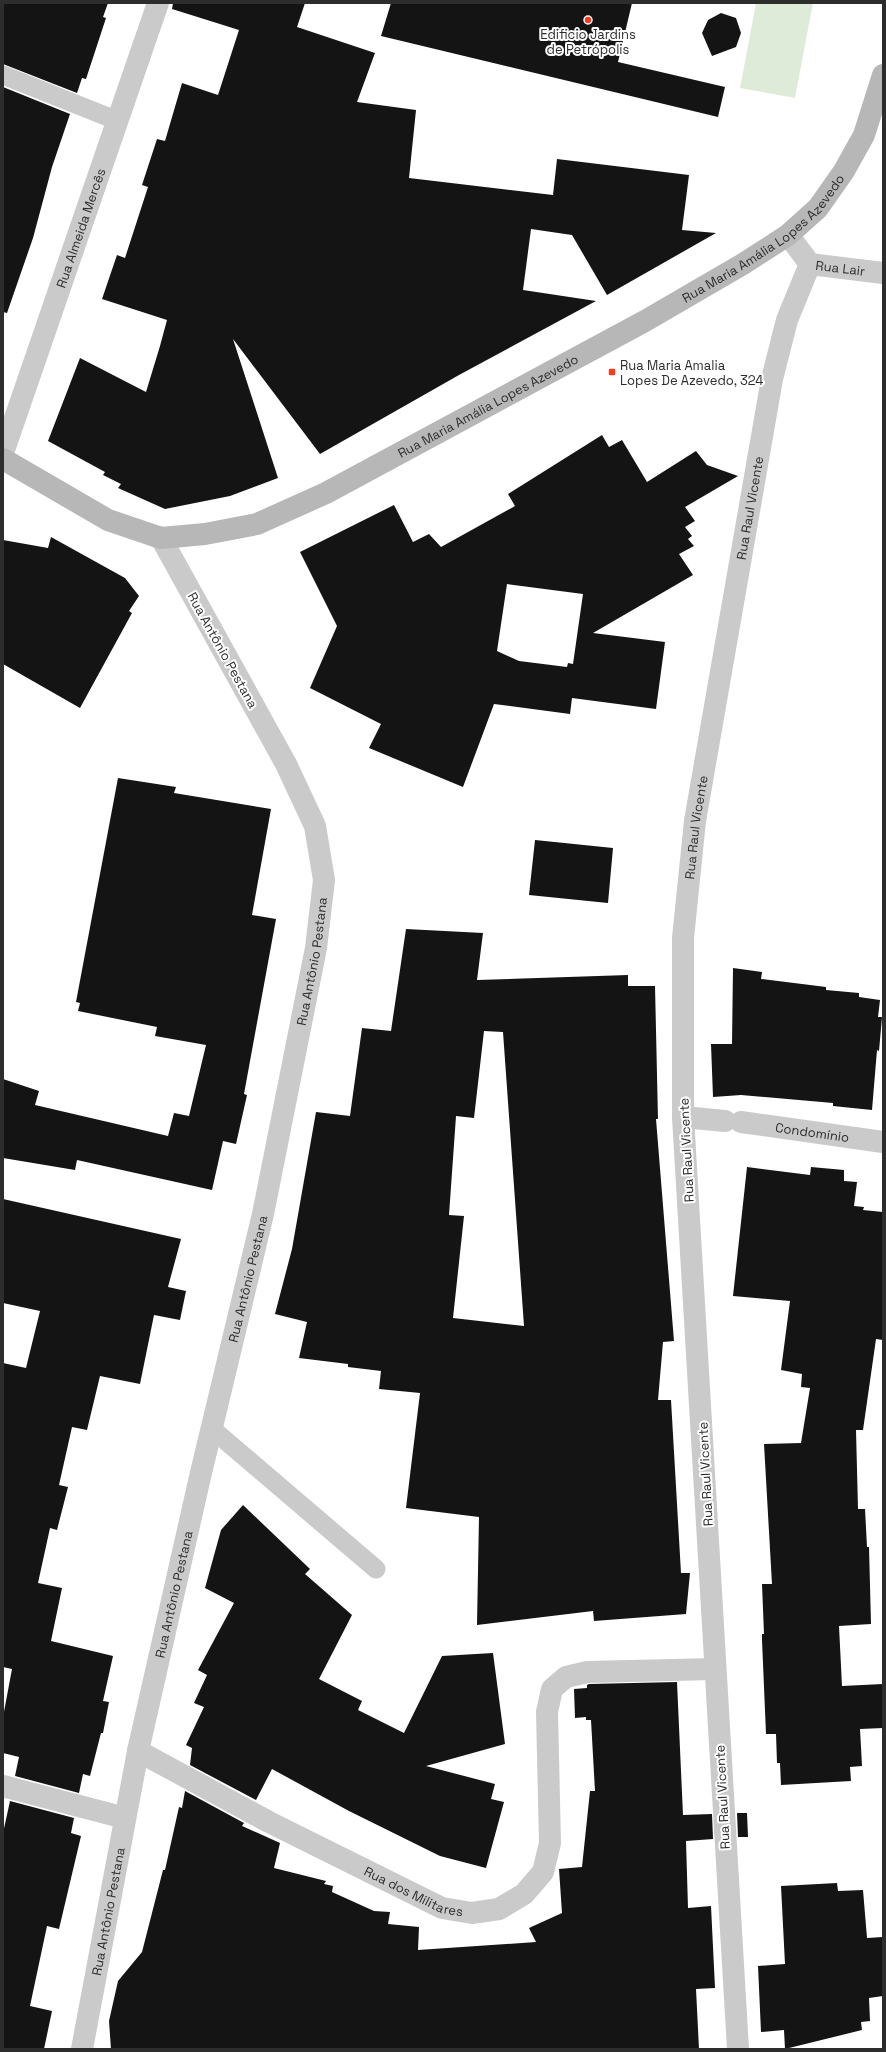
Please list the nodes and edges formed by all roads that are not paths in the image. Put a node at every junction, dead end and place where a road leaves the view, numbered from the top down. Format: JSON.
{"nodes":[{"id":1,"x":158,"y":3,"type":"edge"},
{"id":2,"x":3,"y":75,"type":"edge"},
{"id":3,"x":883,"y":75,"type":"edge"},
{"id":4,"x":118,"y":120,"type":"junction"},
{"id":5,"x":788,"y":235,"type":"junction"},
{"id":6,"x":810,"y":264,"type":"junction"},
{"id":7,"x":883,"y":273,"type":"edge"},
{"id":8,"x":3,"y":453,"type":"edge"},
{"id":9,"x":3,"y":459,"type":"edge"},
{"id":10,"x":161,"y":538,"type":"junction"},
{"id":11,"x":683,"y":1117,"type":"junction"},
{"id":12,"x":883,"y":1142,"type":"edge"},
{"id":13,"x":212,"y":1429,"type":"junction"},
{"id":14,"x":376,"y":1569,"type":"dead end"},
{"id":15,"x":715,"y":1669,"type":"junction"},
{"id":16,"x":138,"y":1751,"type":"junction"},
{"id":17,"x":3,"y":1786,"type":"edge"},
{"id":18,"x":125,"y":1818,"type":"junction"},
{"id":19,"x":82,"y":2049,"type":"edge"},
{"id":20,"x":738,"y":2049,"type":"edge"}],
"edges":[{"from":1,"to":4,"type":"street","name":"Rua Almeida Mercês"},
{"from":2,"to":4,"type":"lane"},
{"from":3,"to":5,"type":"main road","name":"Rua Maria Amália Lopes Azevedo"},
{"from":4,"to":8,"type":"street","name":"Rua Almeida Mercês"},
{"from":5,"to":6,"type":"street","name":"Rua Lair"},
{"from":5,"to":10,"type":"main road","name":"Rua Maria Amália Lopes Azevedo"},
{"from":6,"to":7,"type":"street","name":"Rua Lair"},
{"from":6,"to":11,"type":"street","name":"Rua Raul Vicente"},
{"from":9,"to":10,"type":"main road","name":"Rua Maria Amália Lopes Azevedo"},
{"from":10,"to":13,"type":"street","name":"Rua Antônio Pestana"},
{"from":11,"to":12,"type":"street","name":"Condomínio"},
{"from":11,"to":15,"type":"street","name":"Rua Raul Vicente"},
{"from":13,"to":14,"type":"lane"},
{"from":13,"to":16,"type":"street","name":"Rua Antônio Pestana"},
{"from":15,"to":16,"type":"street","name":"Rua dos Militares"},
{"from":15,"to":20,"type":"street","name":"Rua Raul Vicente"},
{"from":16,"to":18,"type":"street","name":"Rua Antônio Pestana"},
{"from":17,"to":18,"type":"street"},
{"from":18,"to":19,"type":"street","name":"Rua Antônio Pestana"}]}
